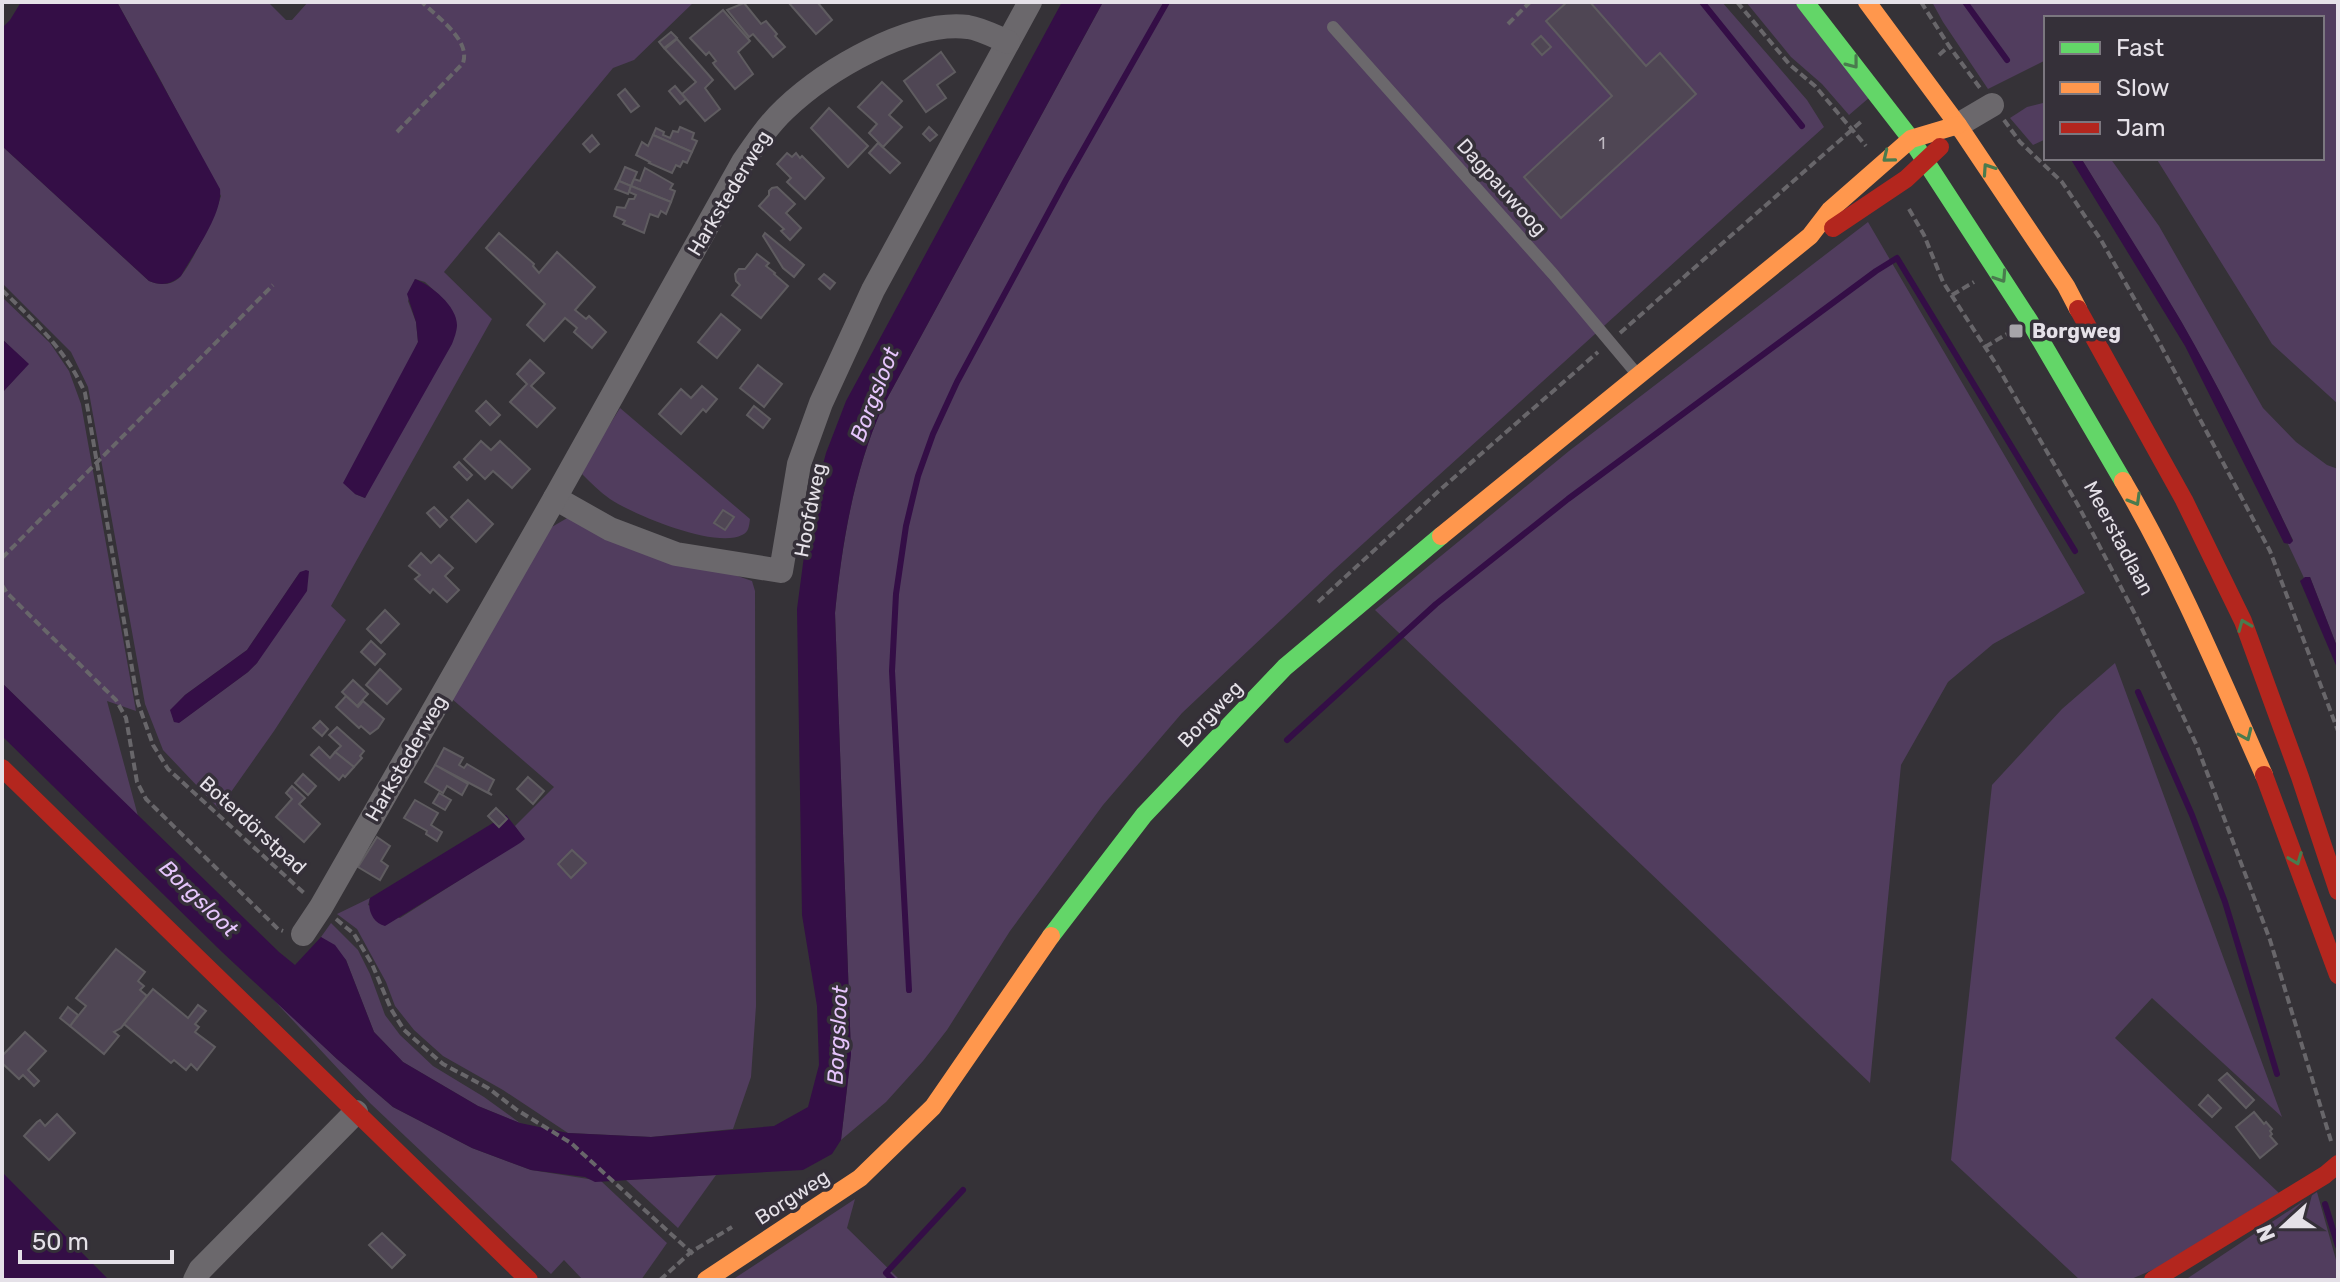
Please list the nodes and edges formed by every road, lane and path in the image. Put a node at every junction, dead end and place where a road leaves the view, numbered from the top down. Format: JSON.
{"nodes":[{"id":1,"x":422,"y":2,"type":"edge"},
{"id":2,"x":1030,"y":2,"type":"edge"},
{"id":3,"x":1530,"y":2,"type":"edge"},
{"id":4,"x":1737,"y":2,"type":"edge"},
{"id":5,"x":1805,"y":2,"type":"edge"},
{"id":6,"x":1867,"y":2,"type":"edge"},
{"id":7,"x":1921,"y":2,"type":"edge"},
{"id":8,"x":1508,"y":24,"type":"dead end"},
{"id":9,"x":1333,"y":27,"type":"dead end"},
{"id":10,"x":1008,"y":42,"type":"junction"},
{"id":11,"x":1992,"y":105,"type":"junction"},
{"id":12,"x":1958,"y":125,"type":"junction"},
{"id":13,"x":397,"y":132,"type":"dead end"},
{"id":14,"x":1911,"y":139,"type":"junction"},
{"id":15,"x":1927,"y":163,"type":"junction"},
{"id":16,"x":1879,"y":165,"type":"junction"},
{"id":17,"x":1895,"y":188,"type":"junction"},
{"id":18,"x":1810,"y":236,"type":"junction"},
{"id":19,"x":1983,"y":277,"type":"dead end"},
{"id":20,"x":273,"y":285,"type":"dead end"},
{"id":21,"x":2,"y":290,"type":"edge"},
{"id":22,"x":1952,"y":295,"type":"junction"},
{"id":23,"x":2014,"y":329,"type":"dead end"},
{"id":24,"x":1985,"y":347,"type":"junction"},
{"id":25,"x":1638,"y":376,"type":"junction"},
{"id":26,"x":98,"y":463,"type":"junction"},
{"id":27,"x":555,"y":498,"type":"junction"},
{"id":28,"x":2,"y":558,"type":"edge"},
{"id":29,"x":2,"y":585,"type":"edge"},
{"id":30,"x":2338,"y":731,"type":"edge"},
{"id":31,"x":2,"y":768,"type":"edge"},
{"id":32,"x":2338,"y":891,"type":"edge"},
{"id":33,"x":321,"y":907,"type":"junction"},
{"id":34,"x":303,"y":934,"type":"joint"},
{"id":35,"x":2338,"y":975,"type":"edge"},
{"id":36,"x":356,"y":1112,"type":"junction"},
{"id":37,"x":2336,"y":1156,"type":"edge"},
{"id":38,"x":195,"y":1280,"type":"edge"},
{"id":39,"x":529,"y":1280,"type":"edge"},
{"id":40,"x":660,"y":1280,"type":"edge"},
{"id":41,"x":706,"y":1280,"type":"edge"},
{"id":42,"x":2153,"y":1280,"type":"edge"}],
"edges":[{"from":1,"to":13,"type":"path"},
{"from":2,"to":10,"type":"street","name":"Hoofdweg"},
{"from":3,"to":8,"type":"path"},
{"from":4,"to":16,"type":"path"},
{"from":5,"to":14,"type":"main road","name":"Meerstadlaan","one_way":true},
{"from":6,"to":12,"type":"main road"},
{"from":7,"to":11,"type":"path"},
{"from":9,"to":25,"type":"lane","name":"Dagpauwoog"},
{"from":10,"to":27,"type":"street","name":"Harkstederweg"},
{"from":10,"to":27,"type":"street","name":"Hoofdweg"},
{"from":11,"to":12,"type":"street"},
{"from":11,"to":30,"type":"path"},
{"from":12,"to":14,"type":"main road","name":"Borgweg"},
{"from":12,"to":15,"type":"main road","name":"Borgweg"},
{"from":32,"to":12,"type":"main road","one_way":true},
{"from":14,"to":15,"type":"main road","name":"Meerstadlaan"},
{"from":14,"to":16,"type":"main road","name":"Borgweg","one_way":true},
{"from":15,"to":17,"type":"main road","name":"Borgweg"},
{"from":15,"to":35,"type":"main road","name":"Meerstadlaan","one_way":true},
{"from":16,"to":18,"type":"main road","name":"Borgweg"},
{"from":17,"to":18,"type":"main road","name":"Borgweg"},
{"from":17,"to":22,"type":"path","name":"Meerstadlaan"},
{"from":18,"to":25,"type":"main road","name":"Borgweg"},
{"from":19,"to":22,"type":"path"},
{"from":20,"to":26,"type":"path"},
{"from":21,"to":26,"type":"path","name":"Boterdörstpad"},
{"from":22,"to":24,"type":"path","name":"Meerstadlaan"},
{"from":23,"to":24,"type":"path"},
{"from":24,"to":37,"type":"path","name":"Meerstadlaan"},
{"from":25,"to":41,"type":"main road","name":"Borgweg"},
{"from":26,"to":28,"type":"path"},
{"from":26,"to":33,"type":"path","name":"Boterdörstpad"},
{"from":27,"to":33,"type":"street","name":"Harkstederweg"},
{"from":29,"to":34,"type":"path"},
{"from":31,"to":36,"type":"main road"},
{"from":33,"to":34,"type":"street","name":"Harkstederweg"},
{"from":33,"to":40,"type":"path","name":"Boterdörstpad"},
{"from":36,"to":38,"type":"street"},
{"from":36,"to":39,"type":"main road"},
{"from":37,"to":42,"type":"main road"}]}
